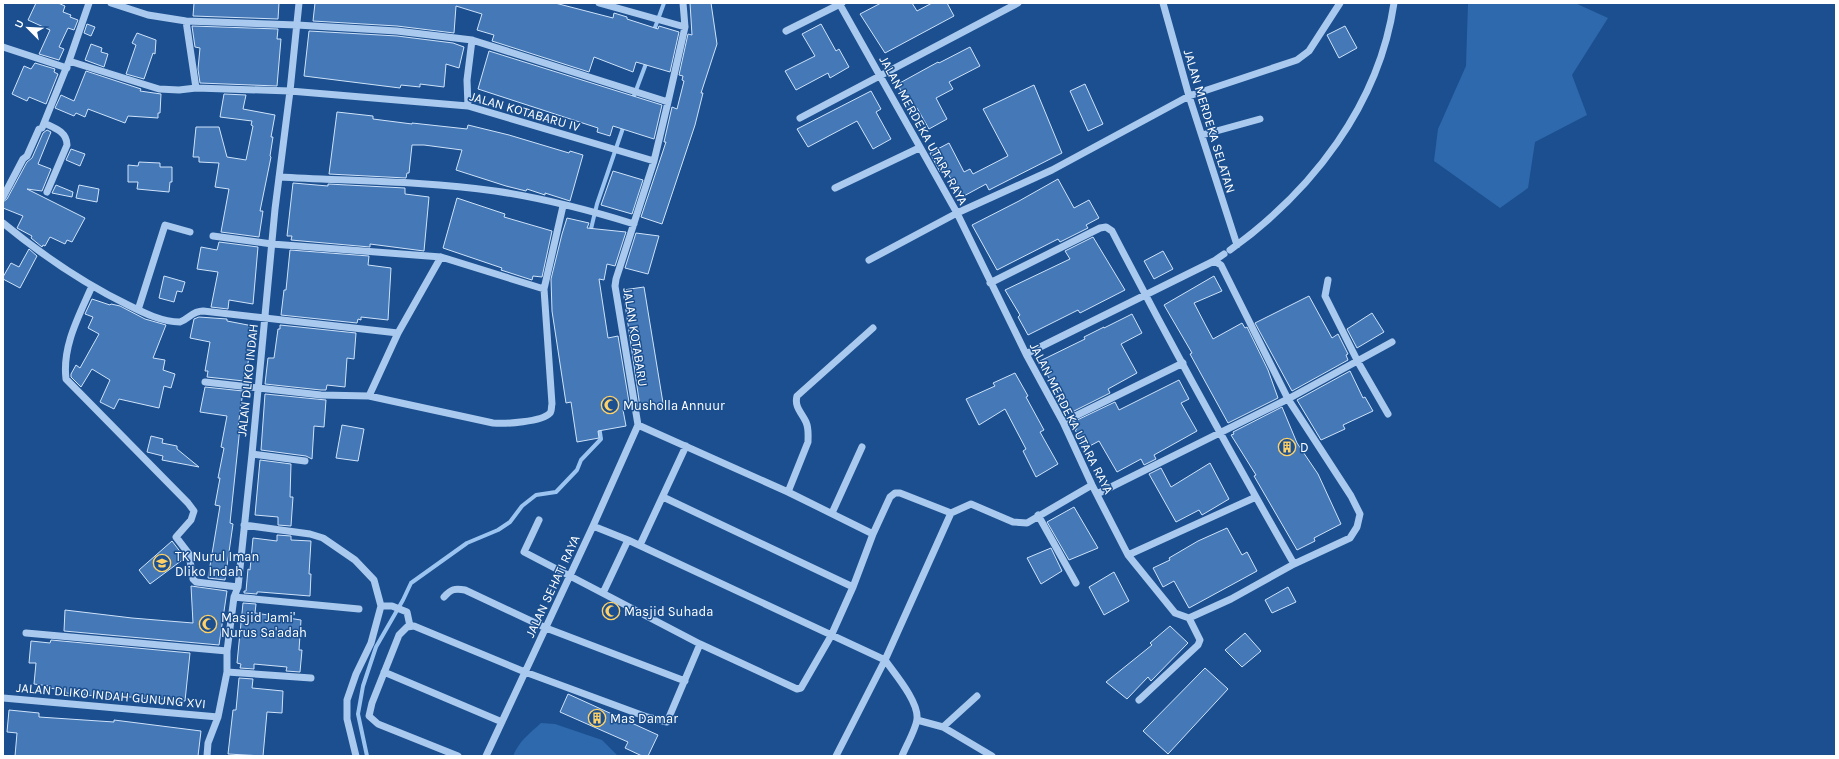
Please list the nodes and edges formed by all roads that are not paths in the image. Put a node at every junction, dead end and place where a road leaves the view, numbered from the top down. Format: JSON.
{"nodes":[{"id":1,"x":89,"y":3,"type":"edge"},
{"id":2,"x":111,"y":3,"type":"edge"},
{"id":3,"x":299,"y":3,"type":"edge"},
{"id":4,"x":598,"y":3,"type":"edge"},
{"id":5,"x":683,"y":3,"type":"edge"},
{"id":6,"x":840,"y":3,"type":"edge"},
{"id":7,"x":1018,"y":3,"type":"edge"},
{"id":8,"x":1162,"y":3,"type":"edge"},
{"id":9,"x":1340,"y":3,"type":"edge"},
{"id":10,"x":1394,"y":3,"type":"edge"},
{"id":11,"x":186,"y":21,"type":"junction"},
{"id":12,"x":297,"y":25,"type":"junction"},
{"id":13,"x":685,"y":27,"type":"junction"},
{"id":14,"x":786,"y":31,"type":"dead end"},
{"id":15,"x":472,"y":40,"type":"junction"},
{"id":16,"x":3,"y":47,"type":"edge"},
{"id":17,"x":68,"y":65,"type":"junction"},
{"id":18,"x":880,"y":76,"type":"junction"},
{"id":19,"x":196,"y":88,"type":"junction"},
{"id":20,"x":290,"y":91,"type":"junction"},
{"id":21,"x":1189,"y":96,"type":"junction"},
{"id":22,"x":668,"y":102,"type":"junction"},
{"id":23,"x":468,"y":106,"type":"junction"},
{"id":24,"x":800,"y":118,"type":"dead end"},
{"id":25,"x":1260,"y":119,"type":"dead end"},
{"id":26,"x":44,"y":123,"type":"junction"},
{"id":27,"x":1202,"y":135,"type":"junction"},
{"id":28,"x":919,"y":148,"type":"junction"},
{"id":29,"x":654,"y":161,"type":"junction"},
{"id":30,"x":279,"y":177,"type":"junction"},
{"id":31,"x":834,"y":188,"type":"dead end"},
{"id":32,"x":47,"y":192,"type":"dead end"},
{"id":33,"x":3,"y":197,"type":"edge"},
{"id":34,"x":563,"y":206,"type":"junction"},
{"id":35,"x":957,"y":213,"type":"junction"},
{"id":36,"x":3,"y":223,"type":"edge"},
{"id":37,"x":634,"y":224,"type":"junction"},
{"id":38,"x":190,"y":232,"type":"dead end"},
{"id":39,"x":212,"y":236,"type":"dead end"},
{"id":40,"x":272,"y":244,"type":"junction"},
{"id":41,"x":1237,"y":245,"type":"junction"},
{"id":42,"x":441,"y":257,"type":"junction"},
{"id":43,"x":869,"y":260,"type":"dead end"},
{"id":44,"x":1214,"y":261,"type":"junction"},
{"id":45,"x":1328,"y":280,"type":"dead end"},
{"id":46,"x":990,"y":283,"type":"junction"},
{"id":47,"x":92,"y":286,"type":"junction"},
{"id":48,"x":544,"y":288,"type":"junction"},
{"id":49,"x":1145,"y":294,"type":"junction"},
{"id":50,"x":138,"y":310,"type":"junction"},
{"id":51,"x":265,"y":318,"type":"junction"},
{"id":52,"x":873,"y":328,"type":"dead end"},
{"id":53,"x":398,"y":333,"type":"junction"},
{"id":54,"x":1392,"y":342,"type":"dead end"},
{"id":55,"x":1026,"y":354,"type":"junction"},
{"id":56,"x":1358,"y":362,"type":"junction"},
{"id":57,"x":1183,"y":363,"type":"junction"},
{"id":58,"x":205,"y":382,"type":"dead end"},
{"id":59,"x":258,"y":388,"type":"junction"},
{"id":60,"x":369,"y":396,"type":"junction"},
{"id":61,"x":1288,"y":399,"type":"junction"},
{"id":62,"x":1388,"y":414,"type":"dead end"},
{"id":63,"x":1063,"y":422,"type":"junction"},
{"id":64,"x":638,"y":425,"type":"junction"},
{"id":65,"x":1220,"y":432,"type":"junction"},
{"id":66,"x":686,"y":446,"type":"junction"},
{"id":67,"x":862,"y":447,"type":"dead end"},
{"id":68,"x":252,"y":454,"type":"junction"},
{"id":69,"x":305,"y":461,"type":"dead end"},
{"id":70,"x":1092,"y":485,"type":"junction"},
{"id":71,"x":788,"y":492,"type":"junction"},
{"id":72,"x":1097,"y":494,"type":"junction"},
{"id":73,"x":663,"y":497,"type":"junction"},
{"id":74,"x":1256,"y":497,"type":"junction"},
{"id":75,"x":832,"y":513,"type":"junction"},
{"id":76,"x":951,"y":513,"type":"junction"},
{"id":77,"x":1038,"y":515,"type":"junction"},
{"id":78,"x":539,"y":520,"type":"dead end"},
{"id":79,"x":244,"y":524,"type":"junction"},
{"id":80,"x":593,"y":526,"type":"junction"},
{"id":81,"x":873,"y":534,"type":"junction"},
{"id":82,"x":628,"y":540,"type":"junction"},
{"id":83,"x":640,"y":545,"type":"junction"},
{"id":84,"x":1128,"y":555,"type":"junction"},
{"id":85,"x":1294,"y":564,"type":"junction"},
{"id":86,"x":570,"y":575,"type":"junction"},
{"id":87,"x":1076,"y":583,"type":"dead end"},
{"id":88,"x":238,"y":587,"type":"junction"},
{"id":89,"x":853,"y":587,"type":"junction"},
{"id":90,"x":604,"y":593,"type":"junction"},
{"id":91,"x":444,"y":597,"type":"dead end"},
{"id":92,"x":234,"y":598,"type":"junction"},
{"id":93,"x":381,"y":606,"type":"junction"},
{"id":94,"x":359,"y":609,"type":"dead end"},
{"id":95,"x":1189,"y":618,"type":"junction"},
{"id":96,"x":410,"y":626,"type":"junction"},
{"id":97,"x":546,"y":628,"type":"junction"},
{"id":98,"x":26,"y":633,"type":"dead end"},
{"id":99,"x":831,"y":636,"type":"junction"},
{"id":100,"x":700,"y":644,"type":"junction"},
{"id":101,"x":227,"y":651,"type":"junction"},
{"id":102,"x":886,"y":660,"type":"junction"},
{"id":103,"x":227,"y":672,"type":"junction"},
{"id":104,"x":384,"y":672,"type":"junction"},
{"id":105,"x":525,"y":672,"type":"junction"},
{"id":106,"x":311,"y":678,"type":"dead end"},
{"id":107,"x":685,"y":681,"type":"junction"},
{"id":108,"x":977,"y":696,"type":"dead end"},
{"id":109,"x":3,"y":698,"type":"edge"},
{"id":110,"x":1139,"y":700,"type":"dead end"},
{"id":111,"x":218,"y":717,"type":"junction"},
{"id":112,"x":917,"y":720,"type":"junction"},
{"id":113,"x":502,"y":722,"type":"junction"},
{"id":114,"x":944,"y":727,"type":"junction"},
{"id":115,"x":206,"y":756,"type":"edge"},
{"id":116,"x":356,"y":756,"type":"edge"},
{"id":117,"x":458,"y":756,"type":"edge"},
{"id":118,"x":486,"y":756,"type":"edge"},
{"id":119,"x":836,"y":756,"type":"edge"},
{"id":120,"x":902,"y":756,"type":"edge"},
{"id":121,"x":992,"y":756,"type":"edge"}],
"edges":[{"from":1,"to":17,"type":"street"},
{"from":2,"to":11,"type":"street"},
{"from":3,"to":12,"type":"street","name":"JALAN DLIKO INDAH"},
{"from":4,"to":13,"type":"street"},
{"from":5,"to":13,"type":"street","name":"JALAN KOTABARU"},
{"from":6,"to":14,"type":"street"},
{"from":6,"to":18,"type":"street","name":"JALAN MERDEKA UTARA RAYA"},
{"from":7,"to":18,"type":"street"},
{"from":8,"to":21,"type":"street","name":"JALAN MERDEKA SELATAN"},
{"from":9,"to":21,"type":"street"},
{"from":10,"to":41,"type":"street"},
{"from":11,"to":12,"type":"street"},
{"from":11,"to":19,"type":"street"},
{"from":12,"to":15,"type":"street"},
{"from":12,"to":20,"type":"street","name":"JALAN DLIKO INDAH"},
{"from":13,"to":22,"type":"street","name":"JALAN KOTABARU"},
{"from":15,"to":22,"type":"street"},
{"from":15,"to":23,"type":"street"},
{"from":16,"to":17,"type":"street","name":"JALAN KOTABARU IV"},
{"from":17,"to":19,"type":"street","name":"JALAN KOTABARU IV"},
{"from":17,"to":26,"type":"street"},
{"from":18,"to":24,"type":"street"},
{"from":18,"to":28,"type":"street","name":"JALAN MERDEKA UTARA RAYA"},
{"from":19,"to":20,"type":"street","name":"JALAN KOTABARU IV"},
{"from":20,"to":23,"type":"street","name":"JALAN KOTABARU IV"},
{"from":20,"to":30,"type":"street","name":"JALAN DLIKO INDAH"},
{"from":21,"to":27,"type":"street","name":"JALAN MERDEKA SELATAN"},
{"from":21,"to":35,"type":"street"},
{"from":22,"to":29,"type":"street","name":"JALAN KOTABARU"},
{"from":23,"to":29,"type":"street","name":"JALAN KOTABARU IV"},
{"from":25,"to":27,"type":"street"},
{"from":26,"to":32,"type":"street"},
{"from":26,"to":33,"type":"street"},
{"from":27,"to":41,"type":"street","name":"JALAN MERDEKA SELATAN"},
{"from":28,"to":31,"type":"street"},
{"from":28,"to":35,"type":"street","name":"JALAN MERDEKA UTARA RAYA"},
{"from":29,"to":37,"type":"street","name":"JALAN KOTABARU"},
{"from":30,"to":34,"type":"street"},
{"from":30,"to":40,"type":"street","name":"JALAN DLIKO INDAH"},
{"from":34,"to":37,"type":"street"},
{"from":34,"to":48,"type":"street"},
{"from":35,"to":43,"type":"street"},
{"from":35,"to":46,"type":"street","name":"JALAN MERDEKA UTARA RAYA"},
{"from":36,"to":47,"type":"street"},
{"from":37,"to":64,"type":"street","name":"JALAN KOTABARU"},
{"from":38,"to":50,"type":"street"},
{"from":39,"to":40,"type":"street"},
{"from":40,"to":42,"type":"street"},
{"from":40,"to":51,"type":"street","name":"JALAN DLIKO INDAH"},
{"from":41,"to":44,"type":"street"},
{"from":42,"to":48,"type":"street"},
{"from":42,"to":53,"type":"street"},
{"from":44,"to":49,"type":"street"},
{"from":44,"to":61,"type":"street"},
{"from":45,"to":56,"type":"street"},
{"from":46,"to":49,"type":"street"},
{"from":46,"to":55,"type":"street","name":"JALAN MERDEKA UTARA RAYA"},
{"from":47,"to":50,"type":"street"},
{"from":47,"to":88,"type":"street"},
{"from":48,"to":60,"type":"street"},
{"from":49,"to":55,"type":"street"},
{"from":49,"to":57,"type":"street"},
{"from":50,"to":51,"type":"street"},
{"from":51,"to":53,"type":"street"},
{"from":51,"to":59,"type":"street","name":"JALAN DLIKO INDAH"},
{"from":52,"to":71,"type":"street"},
{"from":53,"to":60,"type":"street"},
{"from":54,"to":56,"type":"street"},
{"from":55,"to":63,"type":"street","name":"JALAN MERDEKA UTARA RAYA"},
{"from":56,"to":61,"type":"street"},
{"from":56,"to":62,"type":"street"},
{"from":57,"to":63,"type":"street"},
{"from":57,"to":65,"type":"street"},
{"from":58,"to":59,"type":"street"},
{"from":59,"to":60,"type":"street"},
{"from":59,"to":68,"type":"street","name":"JALAN DLIKO INDAH"},
{"from":61,"to":65,"type":"street"},
{"from":61,"to":85,"type":"street"},
{"from":63,"to":70,"type":"street","name":"JALAN MERDEKA UTARA RAYA"},
{"from":64,"to":66,"type":"street"},
{"from":64,"to":80,"type":"street","name":"JALAN SEHATI RAYA"},
{"from":65,"to":72,"type":"street"},
{"from":65,"to":74,"type":"street"},
{"from":66,"to":71,"type":"street"},
{"from":66,"to":73,"type":"street"},
{"from":67,"to":75,"type":"street"},
{"from":68,"to":69,"type":"street"},
{"from":68,"to":79,"type":"street","name":"JALAN DLIKO INDAH"},
{"from":70,"to":72,"type":"street","name":"JALAN MERDEKA UTARA RAYA"},
{"from":70,"to":77,"type":"street"},
{"from":71,"to":75,"type":"street"},
{"from":72,"to":84,"type":"street","name":"JALAN MERDEKA UTARA RAYA"},
{"from":73,"to":83,"type":"street"},
{"from":73,"to":89,"type":"street"},
{"from":74,"to":84,"type":"street"},
{"from":74,"to":85,"type":"street"},
{"from":75,"to":81,"type":"street"},
{"from":76,"to":77,"type":"street"},
{"from":76,"to":81,"type":"street"},
{"from":76,"to":102,"type":"street"},
{"from":77,"to":87,"type":"street"},
{"from":78,"to":86,"type":"street"},
{"from":79,"to":88,"type":"street","name":"JALAN DLIKO INDAH"},
{"from":79,"to":93,"type":"street"},
{"from":80,"to":82,"type":"street"},
{"from":80,"to":86,"type":"street","name":"JALAN SEHATI RAYA"},
{"from":81,"to":89,"type":"street"},
{"from":82,"to":83,"type":"street"},
{"from":82,"to":90,"type":"street"},
{"from":83,"to":99,"type":"street"},
{"from":84,"to":95,"type":"street","name":"JALAN MERDEKA UTARA RAYA"},
{"from":85,"to":95,"type":"street"},
{"from":86,"to":90,"type":"street"},
{"from":86,"to":97,"type":"street","name":"JALAN SEHATI RAYA"},
{"from":88,"to":92,"type":"street","name":"JALAN DLIKO INDAH"},
{"from":89,"to":99,"type":"street"},
{"from":90,"to":100,"type":"street"},
{"from":91,"to":97,"type":"street"},
{"from":92,"to":94,"type":"street"},
{"from":92,"to":101,"type":"street","name":"JALAN DLIKO INDAH"},
{"from":93,"to":96,"type":"street"},
{"from":93,"to":116,"type":"street"},
{"from":95,"to":110,"type":"street"},
{"from":96,"to":104,"type":"street"},
{"from":96,"to":105,"type":"street"},
{"from":97,"to":105,"type":"street","name":"JALAN SEHATI RAYA"},
{"from":97,"to":107,"type":"street"},
{"from":98,"to":101,"type":"street"},
{"from":99,"to":100,"type":"street"},
{"from":99,"to":102,"type":"street"},
{"from":100,"to":107,"type":"street"},
{"from":101,"to":103,"type":"street","name":"JALAN DLIKO INDAH"},
{"from":102,"to":112,"type":"street"},
{"from":102,"to":119,"type":"street"},
{"from":103,"to":106,"type":"street"},
{"from":103,"to":111,"type":"street","name":"JALAN DLIKO INDAH"},
{"from":104,"to":113,"type":"street"},
{"from":104,"to":117,"type":"street"},
{"from":105,"to":107,"type":"street"},
{"from":105,"to":113,"type":"street","name":"JALAN SEHATI RAYA"},
{"from":108,"to":114,"type":"street"},
{"from":109,"to":111,"type":"street","name":"JALAN DLIKO INDAH GUNUNG XVI"},
{"from":111,"to":115,"type":"street","name":"JALAN DLIKO INDAH"},
{"from":112,"to":114,"type":"street"},
{"from":112,"to":120,"type":"street"},
{"from":113,"to":118,"type":"street","name":"JALAN SEHATI RAYA"},
{"from":114,"to":121,"type":"street"}]}
